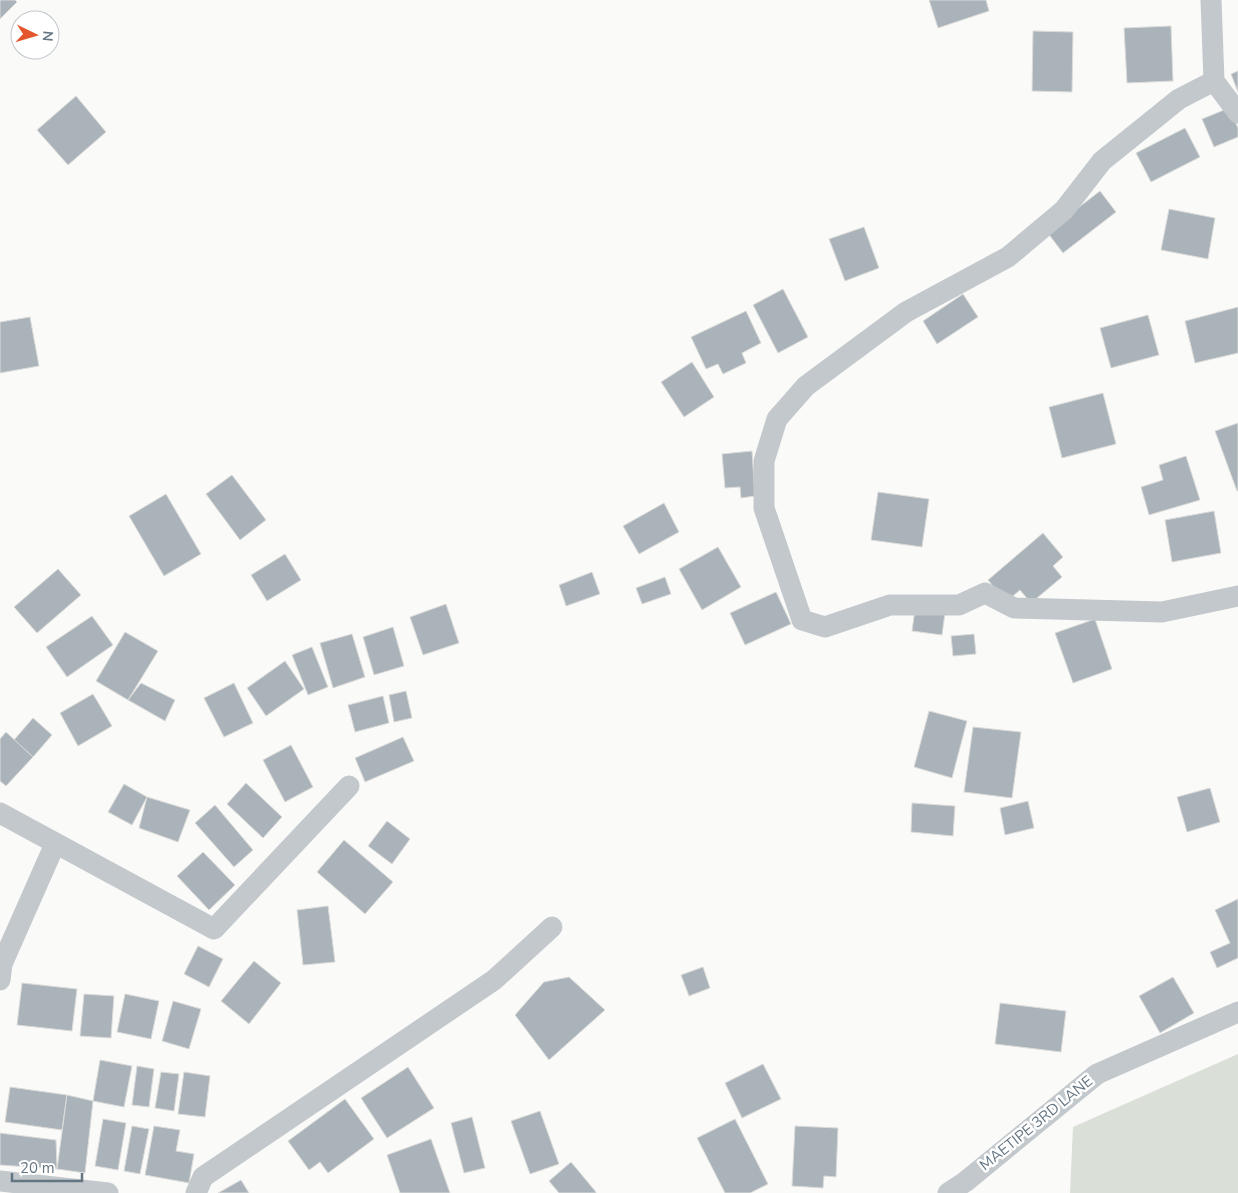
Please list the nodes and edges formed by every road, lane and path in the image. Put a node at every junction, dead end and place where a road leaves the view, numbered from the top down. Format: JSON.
{"nodes":[{"id":1,"x":1211,"y":0,"type":"edge"},
{"id":2,"x":1214,"y":80,"type":"junction"},
{"id":3,"x":1238,"y":113,"type":"edge"},
{"id":4,"x":1238,"y":596,"type":"edge"},
{"id":5,"x":349,"y":786,"type":"dead end"},
{"id":6,"x":0,"y":813,"type":"edge"},
{"id":7,"x":55,"y":844,"type":"junction"},
{"id":8,"x":552,"y":927,"type":"dead end"},
{"id":9,"x":0,"y":980,"type":"edge"},
{"id":10,"x":1238,"y":1012,"type":"edge"},
{"id":11,"x":0,"y":1181,"type":"edge"},
{"id":12,"x":108,"y":1193,"type":"edge"},
{"id":13,"x":196,"y":1193,"type":"edge"},
{"id":14,"x":948,"y":1193,"type":"edge"}],
"edges":[{"from":1,"to":2,"type":"street"},
{"from":2,"to":3,"type":"street"},
{"from":2,"to":4,"type":"street"},
{"from":5,"to":7,"type":"street"},
{"from":6,"to":7,"type":"street"},
{"from":7,"to":9,"type":"street"},
{"from":8,"to":13,"type":"street"},
{"from":10,"to":14,"type":"street","name":"MAETIPE 3RD LANE"},
{"from":11,"to":12,"type":"street"}]}
